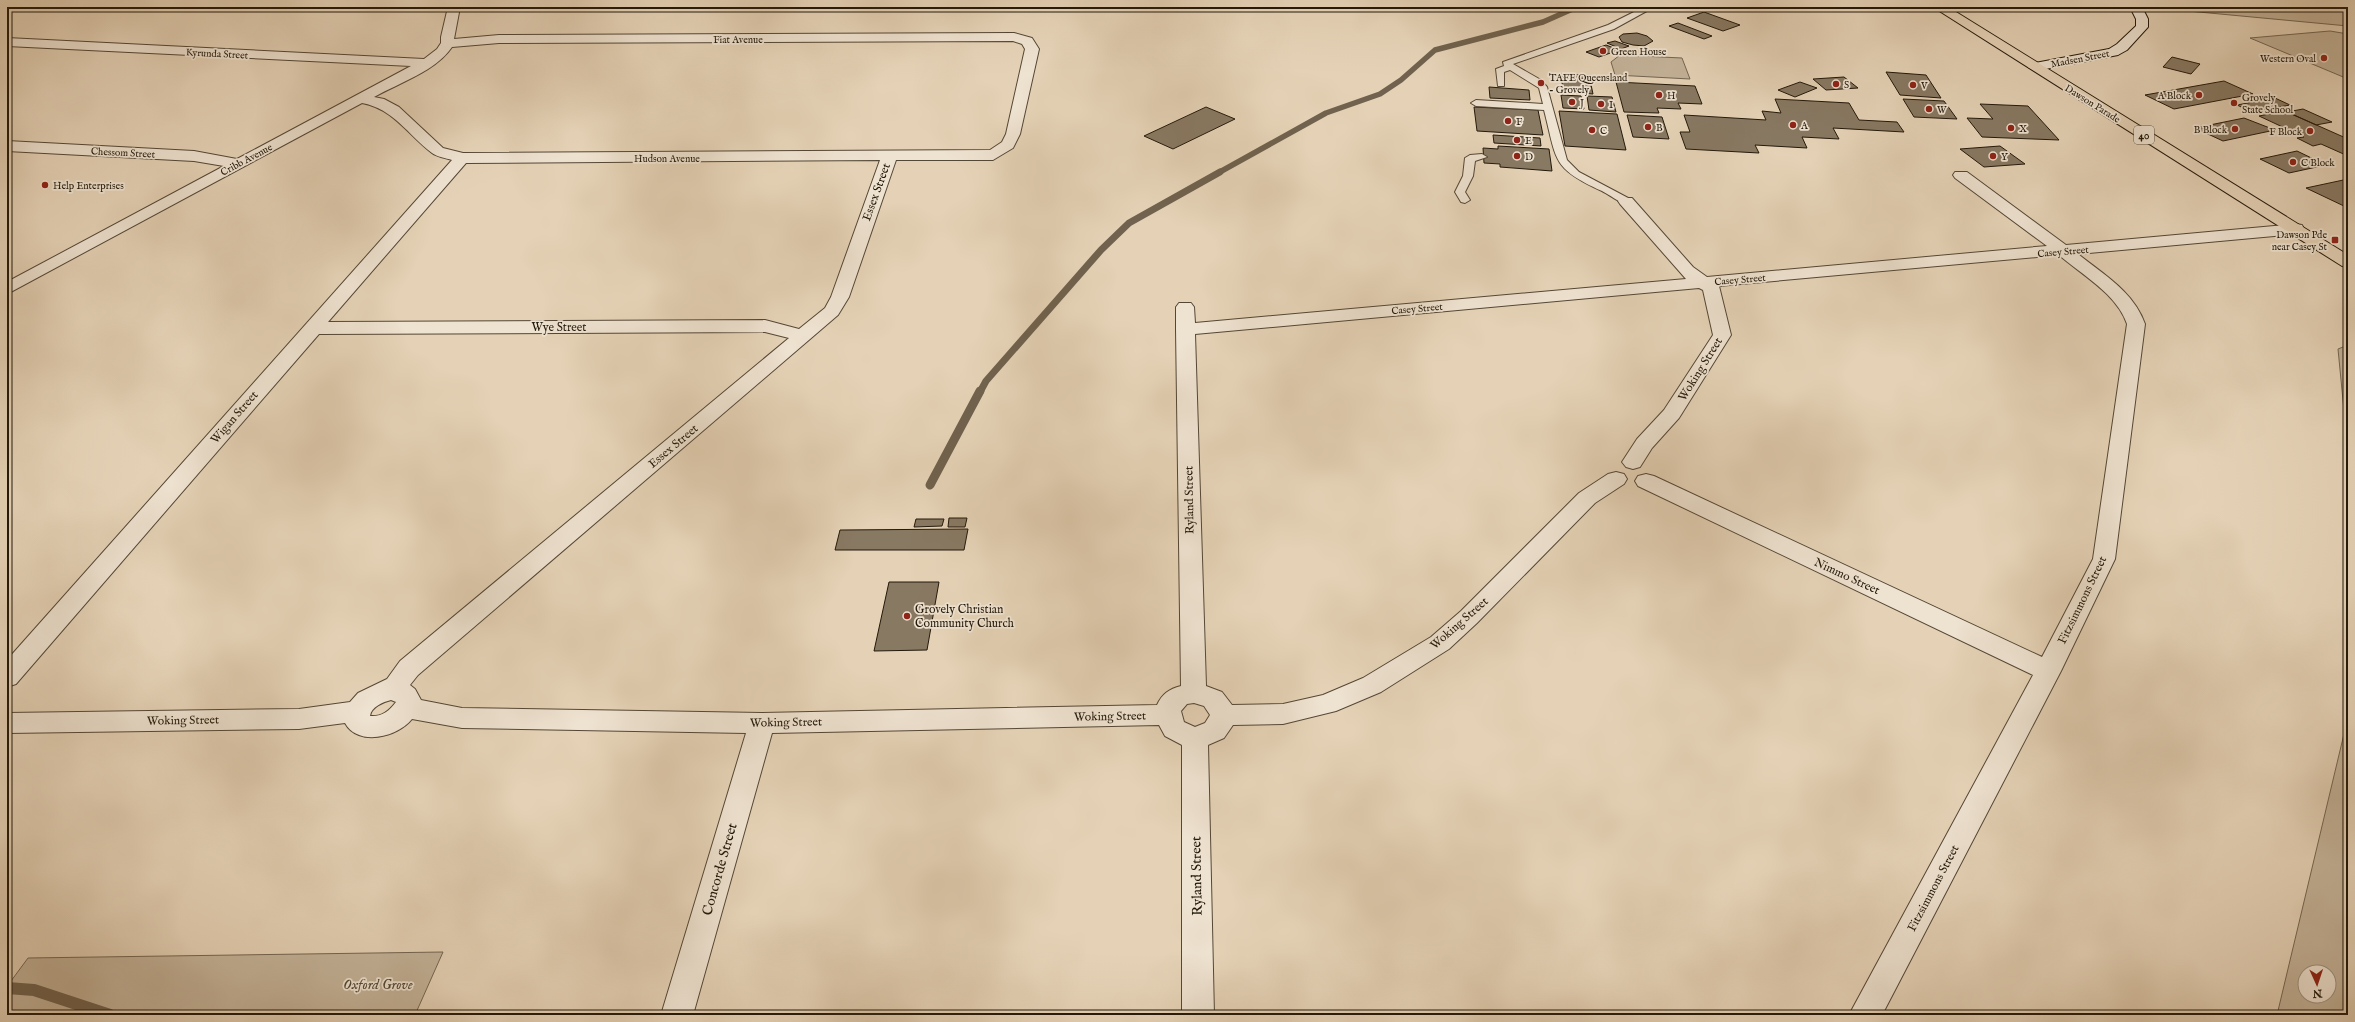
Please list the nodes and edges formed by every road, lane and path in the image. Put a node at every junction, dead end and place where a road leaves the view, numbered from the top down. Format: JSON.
{"nodes":[{"id":1,"x":454,"y":7,"type":"edge"},
{"id":2,"x":1650,"y":7,"type":"edge"},
{"id":3,"x":1939,"y":7,"type":"edge"},
{"id":4,"x":2136,"y":7,"type":"edge"},
{"id":5,"x":7,"y":42,"type":"edge"},
{"id":6,"x":448,"y":43,"type":"junction"},
{"id":7,"x":427,"y":64,"type":"junction"},
{"id":8,"x":1509,"y":67,"type":"junction"},
{"id":9,"x":2035,"y":67,"type":"junction"},
{"id":10,"x":1501,"y":84,"type":"dead end"},
{"id":11,"x":361,"y":99,"type":"junction"},
{"id":12,"x":1476,"y":103,"type":"dead end"},
{"id":13,"x":1548,"y":107,"type":"junction"},
{"id":14,"x":7,"y":146,"type":"edge"},
{"id":15,"x":993,"y":155,"type":"joint"},
{"id":16,"x":889,"y":157,"type":"junction"},
{"id":17,"x":1482,"y":157,"type":"dead end"},
{"id":18,"x":462,"y":158,"type":"junction"},
{"id":19,"x":238,"y":164,"type":"junction"},
{"id":20,"x":1961,"y":175,"type":"dead end"},
{"id":21,"x":1465,"y":200,"type":"dead end"},
{"id":22,"x":1626,"y":201,"type":"joint"},
{"id":23,"x":2296,"y":229,"type":"junction"},
{"id":24,"x":2064,"y":251,"type":"junction"},
{"id":25,"x":2348,"y":262,"type":"edge"},
{"id":26,"x":1701,"y":282,"type":"junction"},
{"id":27,"x":7,"y":289,"type":"edge"},
{"id":28,"x":1185,"y":307,"type":"dead end"},
{"id":29,"x":312,"y":328,"type":"junction"},
{"id":30,"x":1185,"y":329,"type":"junction"},
{"id":31,"x":804,"y":336,"type":"junction"},
{"id":32,"x":1633,"y":462,"type":"junction"},
{"id":33,"x":1616,"y":479,"type":"junction"},
{"id":34,"x":1646,"y":481,"type":"junction"},
{"id":35,"x":2048,"y":671,"type":"junction"},
{"id":36,"x":7,"y":677,"type":"edge"},
{"id":37,"x":1194,"y":693,"type":"junction"},
{"id":38,"x":399,"y":699,"type":"junction"},
{"id":39,"x":1167,"y":715,"type":"junction"},
{"id":40,"x":1223,"y":715,"type":"junction"},
{"id":41,"x":7,"y":722,"type":"edge"},
{"id":42,"x":762,"y":723,"type":"junction"},
{"id":43,"x":1195,"y":737,"type":"junction"},
{"id":44,"x":677,"y":1015,"type":"edge"},
{"id":45,"x":1198,"y":1015,"type":"edge"},
{"id":46,"x":1865,"y":1015,"type":"edge"}],
"edges":[{"from":1,"to":6,"type":"street"},
{"from":2,"to":8,"type":"lane"},
{"from":3,"to":9,"type":"main road","name":"Dawson Parade","number":"40"},
{"from":4,"to":9,"type":"street","name":"Madsen Street"},
{"from":5,"to":7,"type":"street","name":"Kyrunda Street"},
{"from":6,"to":7,"type":"street","name":"Cribb Avenue"},
{"from":6,"to":15,"type":"street","name":"Fiat Avenue"},
{"from":7,"to":11,"type":"street","name":"Cribb Avenue"},
{"from":8,"to":10,"type":"lane"},
{"from":8,"to":13,"type":"lane"},
{"from":9,"to":23,"type":"main road","name":"Dawson Parade","number":"40"},
{"from":11,"to":18,"type":"street","name":"Hudson Avenue"},
{"from":11,"to":19,"type":"street","name":"Cribb Avenue"},
{"from":12,"to":13,"type":"lane"},
{"from":13,"to":22,"type":"lane"},
{"from":14,"to":19,"type":"street","name":"Chessom Street"},
{"from":15,"to":16,"type":"street","name":"Hudson Avenue"},
{"from":16,"to":18,"type":"street","name":"Hudson Avenue"},
{"from":16,"to":31,"type":"street","name":"Essex Street"},
{"from":17,"to":21,"type":"lane"},
{"from":18,"to":29,"type":"street","name":"Wigan Street"},
{"from":19,"to":27,"type":"street","name":"Cribb Avenue"},
{"from":20,"to":24,"type":"street","name":"Fitzsimmons Street"},
{"from":22,"to":26,"type":"street","name":"Woking Street"},
{"from":23,"to":24,"type":"street","name":"Casey Street"},
{"from":23,"to":25,"type":"main road","name":"Dawson Parade","number":"40"},
{"from":24,"to":26,"type":"street","name":"Casey Street"},
{"from":24,"to":35,"type":"street","name":"Fitzsimmons Street"},
{"from":26,"to":30,"type":"street","name":"Casey Street"},
{"from":26,"to":32,"type":"street","name":"Woking Street"},
{"from":28,"to":30,"type":"street","name":"Ryland Street"},
{"from":29,"to":31,"type":"street","name":"Wye Street"},
{"from":29,"to":36,"type":"street","name":"Wigan Street"},
{"from":30,"to":37,"type":"street","name":"Ryland Street"},
{"from":31,"to":38,"type":"street","name":"Essex Street"},
{"from":32,"to":33,"type":"street"},
{"from":32,"to":34,"type":"street"},
{"from":33,"to":34,"type":"street"},
{"from":33,"to":40,"type":"street","name":"Woking Street"},
{"from":34,"to":35,"type":"street","name":"Nimmo Street"},
{"from":35,"to":46,"type":"street","name":"Fitzsimmons Street"},
{"from":37,"to":39,"type":"street"},
{"from":37,"to":40,"type":"street"},
{"from":38,"to":41,"type":"street","name":"Woking Street"},
{"from":38,"to":42,"type":"street","name":"Woking Street"},
{"from":39,"to":42,"type":"street","name":"Woking Street"},
{"from":39,"to":43,"type":"street"},
{"from":40,"to":43,"type":"street"},
{"from":42,"to":44,"type":"street","name":"Concorde Street"},
{"from":43,"to":45,"type":"street","name":"Ryland Street"}]}
